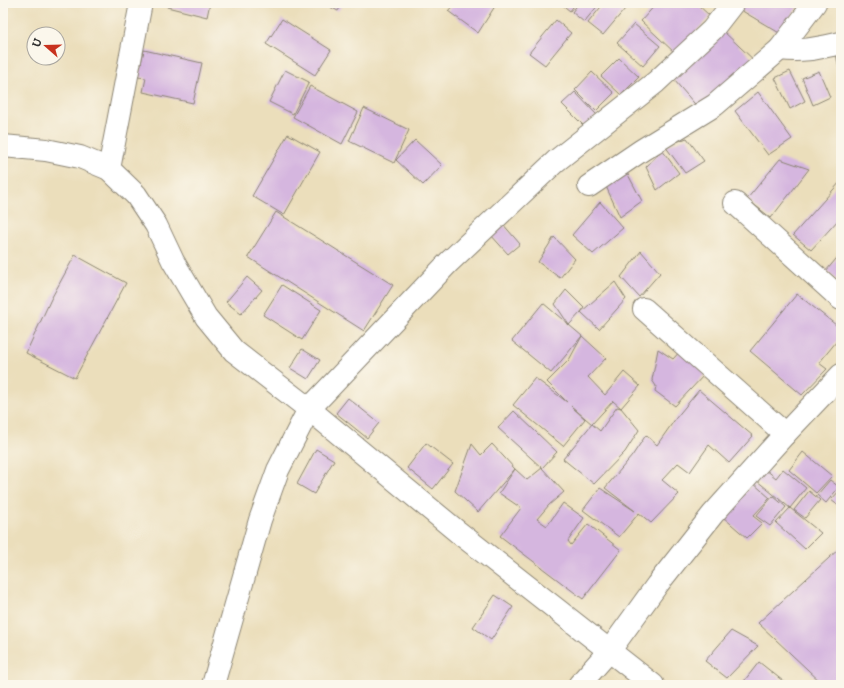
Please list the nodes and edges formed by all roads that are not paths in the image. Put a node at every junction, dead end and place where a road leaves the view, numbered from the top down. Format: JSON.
{"nodes":[{"id":1,"x":141,"y":3,"type":"edge"},
{"id":2,"x":733,"y":3,"type":"edge"},
{"id":3,"x":815,"y":3,"type":"edge"},
{"id":4,"x":841,"y":43,"type":"edge"},
{"id":5,"x":780,"y":49,"type":"junction"},
{"id":6,"x":3,"y":146,"type":"edge"},
{"id":7,"x":109,"y":169,"type":"junction"},
{"id":8,"x":589,"y":186,"type":"dead end"},
{"id":9,"x":735,"y":203,"type":"dead end"},
{"id":10,"x":841,"y":299,"type":"edge"},
{"id":11,"x":644,"y":309,"type":"dead end"},
{"id":12,"x":841,"y":375,"type":"edge"},
{"id":13,"x":309,"y":409,"type":"junction"},
{"id":14,"x":785,"y":434,"type":"junction"},
{"id":15,"x":610,"y":650,"type":"junction"},
{"id":16,"x":213,"y":685,"type":"edge"},
{"id":17,"x":579,"y":685,"type":"edge"},
{"id":18,"x":653,"y":685,"type":"edge"}],
"edges":[{"from":1,"to":7,"type":"street"},
{"from":2,"to":13,"type":"street"},
{"from":3,"to":5,"type":"street"},
{"from":4,"to":5,"type":"street"},
{"from":5,"to":8,"type":"street"},
{"from":6,"to":7,"type":"street"},
{"from":7,"to":13,"type":"street"},
{"from":9,"to":10,"type":"street"},
{"from":11,"to":14,"type":"street"},
{"from":12,"to":14,"type":"street"},
{"from":13,"to":15,"type":"street"},
{"from":13,"to":16,"type":"street"},
{"from":14,"to":15,"type":"street"},
{"from":15,"to":17,"type":"street"},
{"from":15,"to":18,"type":"street"}]}
